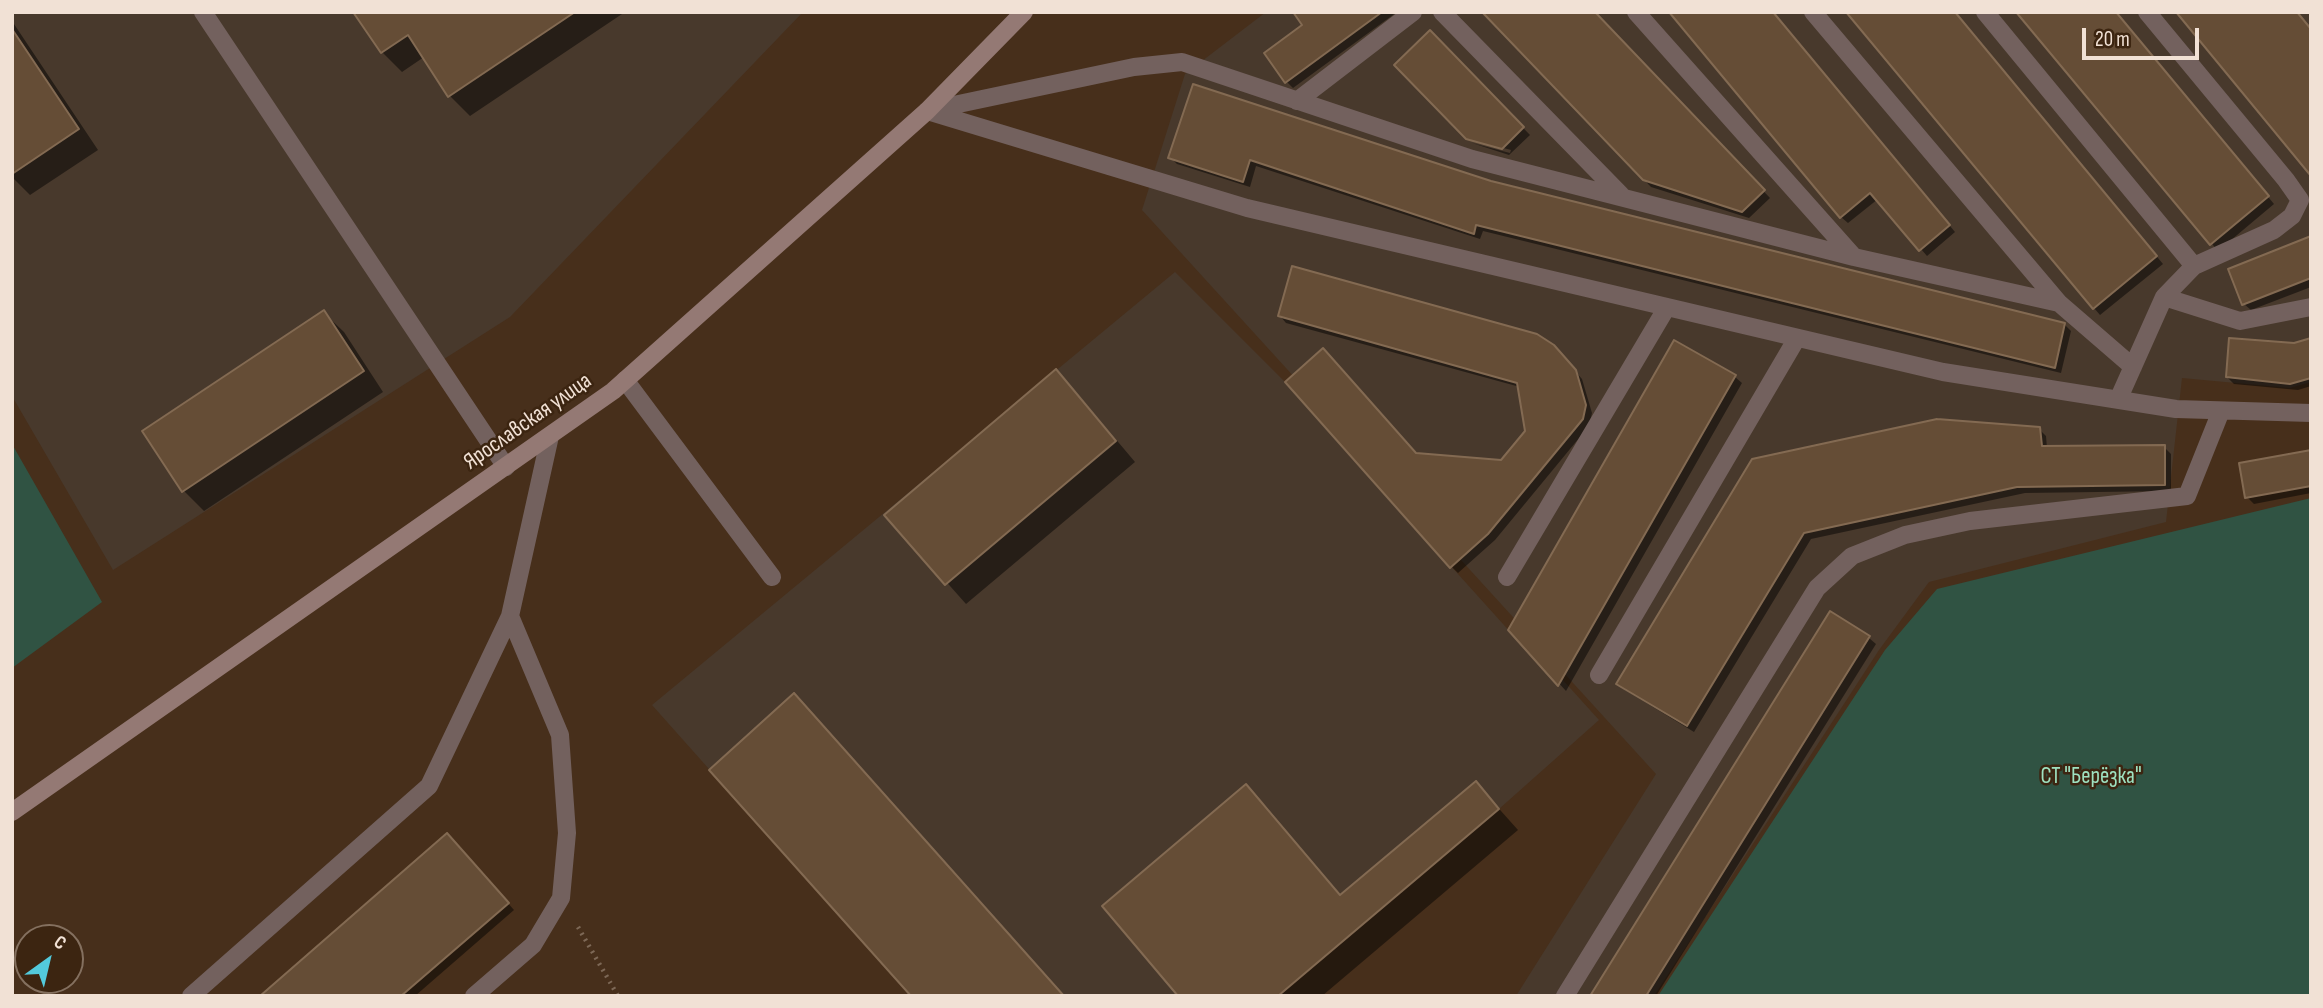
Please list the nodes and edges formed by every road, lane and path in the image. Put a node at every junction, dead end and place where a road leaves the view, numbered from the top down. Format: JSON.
{"nodes":[{"id":1,"x":203,"y":12,"type":"edge"},
{"id":2,"x":1024,"y":12,"type":"edge"},
{"id":3,"x":1413,"y":12,"type":"edge"},
{"id":4,"x":1442,"y":12,"type":"edge"},
{"id":5,"x":1636,"y":12,"type":"edge"},
{"id":6,"x":1813,"y":12,"type":"edge"},
{"id":7,"x":1985,"y":12,"type":"edge"},
{"id":8,"x":2147,"y":12,"type":"edge"},
{"id":9,"x":1297,"y":101,"type":"junction"},
{"id":10,"x":927,"y":111,"type":"junction"},
{"id":11,"x":1622,"y":197,"type":"junction"},
{"id":12,"x":1854,"y":257,"type":"junction"},
{"id":13,"x":2194,"y":266,"type":"junction"},
{"id":14,"x":2164,"y":297,"type":"junction"},
{"id":15,"x":2059,"y":303,"type":"junction"},
{"id":16,"x":1667,"y":307,"type":"junction"},
{"id":17,"x":2311,"y":307,"type":"edge"},
{"id":18,"x":1797,"y":338,"type":"junction"},
{"id":19,"x":2133,"y":367,"type":"junction"},
{"id":20,"x":625,"y":380,"type":"junction"},
{"id":21,"x":2118,"y":400,"type":"junction"},
{"id":22,"x":2221,"y":411,"type":"junction"},
{"id":23,"x":2311,"y":412,"type":"edge"},
{"id":24,"x":550,"y":436,"type":"junction"},
{"id":25,"x":506,"y":467,"type":"junction"},
{"id":26,"x":1507,"y":577,"type":"dead end"},
{"id":27,"x":772,"y":578,"type":"dead end"},
{"id":28,"x":510,"y":616,"type":"junction"},
{"id":29,"x":1599,"y":675,"type":"dead end"},
{"id":30,"x":12,"y":812,"type":"edge"},
{"id":31,"x":561,"y":898,"type":"junction"},
{"id":32,"x":191,"y":996,"type":"edge"},
{"id":33,"x":474,"y":996,"type":"edge"},
{"id":34,"x":618,"y":996,"type":"edge"},
{"id":35,"x":1565,"y":996,"type":"edge"}],
"edges":[{"from":1,"to":25,"type":"lane"},
{"from":2,"to":10,"type":"main road","name":"Ярославская улица"},
{"from":3,"to":9,"type":"lane"},
{"from":4,"to":11,"type":"lane"},
{"from":5,"to":12,"type":"lane"},
{"from":6,"to":15,"type":"lane"},
{"from":7,"to":13,"type":"lane"},
{"from":8,"to":13,"type":"lane"},
{"from":9,"to":10,"type":"lane"},
{"from":9,"to":11,"type":"lane"},
{"from":10,"to":16,"type":"lane"},
{"from":10,"to":20,"type":"main road","name":"Ярославская улица"},
{"from":11,"to":12,"type":"lane"},
{"from":12,"to":15,"type":"lane"},
{"from":13,"to":14,"type":"lane"},
{"from":14,"to":17,"type":"lane"},
{"from":14,"to":19,"type":"lane"},
{"from":15,"to":19,"type":"lane"},
{"from":16,"to":18,"type":"lane"},
{"from":16,"to":26,"type":"lane"},
{"from":18,"to":21,"type":"lane"},
{"from":18,"to":29,"type":"lane"},
{"from":19,"to":21,"type":"lane"},
{"from":20,"to":24,"type":"main road","name":"Ярославская улица"},
{"from":20,"to":27,"type":"lane"},
{"from":21,"to":22,"type":"lane"},
{"from":22,"to":23,"type":"lane"},
{"from":22,"to":35,"type":"lane"},
{"from":24,"to":25,"type":"main road","name":"Ярославская улица"},
{"from":24,"to":28,"type":"lane"},
{"from":25,"to":30,"type":"main road","name":"Ярославская улица"},
{"from":28,"to":31,"type":"lane"},
{"from":28,"to":32,"type":"lane"},
{"from":31,"to":33,"type":"lane"},
{"from":31,"to":34,"type":"path"}]}
